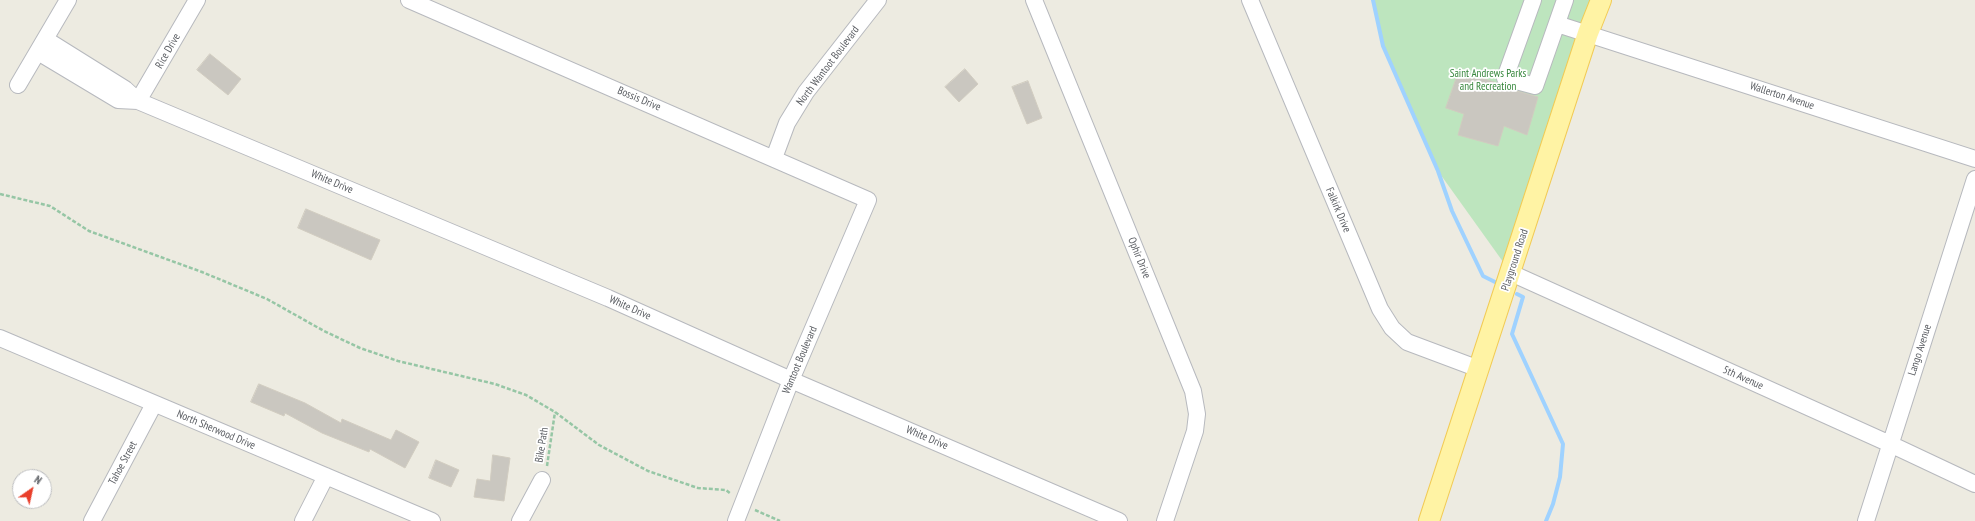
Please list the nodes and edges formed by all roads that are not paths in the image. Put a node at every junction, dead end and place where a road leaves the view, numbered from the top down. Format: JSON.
{"nodes":[{"id":1,"x":68,"y":0,"type":"edge"},
{"id":2,"x":197,"y":0,"type":"edge"},
{"id":3,"x":409,"y":0,"type":"edge"},
{"id":4,"x":878,"y":0,"type":"edge"},
{"id":5,"x":1034,"y":0,"type":"edge"},
{"id":6,"x":1250,"y":0,"type":"edge"},
{"id":7,"x":1533,"y":0,"type":"edge"},
{"id":8,"x":1566,"y":0,"type":"edge"},
{"id":9,"x":1601,"y":0,"type":"edge"},
{"id":10,"x":1557,"y":24,"type":"junction"},
{"id":11,"x":1588,"y":33,"type":"junction"},
{"id":12,"x":41,"y":45,"type":"junction"},
{"id":13,"x":18,"y":85,"type":"dead end"},
{"id":14,"x":138,"y":101,"type":"junction"},
{"id":15,"x":774,"y":158,"type":"junction"},
{"id":16,"x":1975,"y":159,"type":"edge"},
{"id":17,"x":1975,"y":179,"type":"edge"},
{"id":18,"x":868,"y":200,"type":"joint"},
{"id":19,"x":1511,"y":273,"type":"junction"},
{"id":20,"x":0,"y":338,"type":"edge"},
{"id":21,"x":1479,"y":369,"type":"junction"},
{"id":22,"x":791,"y":380,"type":"junction"},
{"id":23,"x":154,"y":404,"type":"junction"},
{"id":24,"x":1890,"y":444,"type":"junction"},
{"id":25,"x":326,"y":476,"type":"junction"},
{"id":26,"x":542,"y":480,"type":"road end"},
{"id":27,"x":1975,"y":484,"type":"edge"},
{"id":28,"x":92,"y":521,"type":"edge"},
{"id":29,"x":303,"y":521,"type":"edge"},
{"id":30,"x":432,"y":521,"type":"edge"},
{"id":31,"x":520,"y":521,"type":"edge"},
{"id":32,"x":736,"y":521,"type":"edge"},
{"id":33,"x":1119,"y":521,"type":"edge"},
{"id":34,"x":1165,"y":521,"type":"edge"},
{"id":35,"x":1429,"y":521,"type":"edge"},
{"id":36,"x":1866,"y":521,"type":"edge"}],
"edges":[{"from":1,"to":12,"type":"street"},
{"from":2,"to":14,"type":"street","name":"Rice Drive"},
{"from":3,"to":15,"type":"street","name":"Bossis Drive"},
{"from":4,"to":15,"type":"street","name":"North Wantoot Boulevard"},
{"from":5,"to":34,"type":"street","name":"Ophir Drive"},
{"from":6,"to":21,"type":"street","name":"Falkirk Drive"},
{"from":7,"to":10,"type":"street"},
{"from":8,"to":10,"type":"street"},
{"from":9,"to":11,"type":"main road","name":"Playground Road"},
{"from":10,"to":11,"type":"street","name":"Wallerton Avenue"},
{"from":11,"to":16,"type":"street","name":"Wallerton Avenue"},
{"from":11,"to":19,"type":"main road","name":"Playground Road"},
{"from":12,"to":13,"type":"street"},
{"from":12,"to":14,"type":"street","name":"White Drive"},
{"from":14,"to":22,"type":"street","name":"White Drive"},
{"from":15,"to":18,"type":"street","name":"Bossis Drive"},
{"from":17,"to":24,"type":"street","name":"Lango Avenue"},
{"from":18,"to":22,"type":"street","name":"Wantoot Boulevard"},
{"from":19,"to":21,"type":"main road","name":"Playground Road"},
{"from":19,"to":24,"type":"street","name":"5th Avenue"},
{"from":20,"to":23,"type":"street","name":"North Sherwood Drive"},
{"from":21,"to":35,"type":"main road","name":"Playground Road"},
{"from":22,"to":32,"type":"street","name":"Wantoot Boulevard"},
{"from":22,"to":33,"type":"street","name":"White Drive"},
{"from":23,"to":25,"type":"street","name":"North Sherwood Drive"},
{"from":23,"to":28,"type":"street","name":"Tahoe Street"},
{"from":24,"to":27,"type":"street","name":"5th Avenue"},
{"from":24,"to":36,"type":"street","name":"Lango Avenue"},
{"from":25,"to":29,"type":"street"},
{"from":25,"to":30,"type":"street","name":"North Sherwood Drive"},
{"from":26,"to":31,"type":"street"}]}
